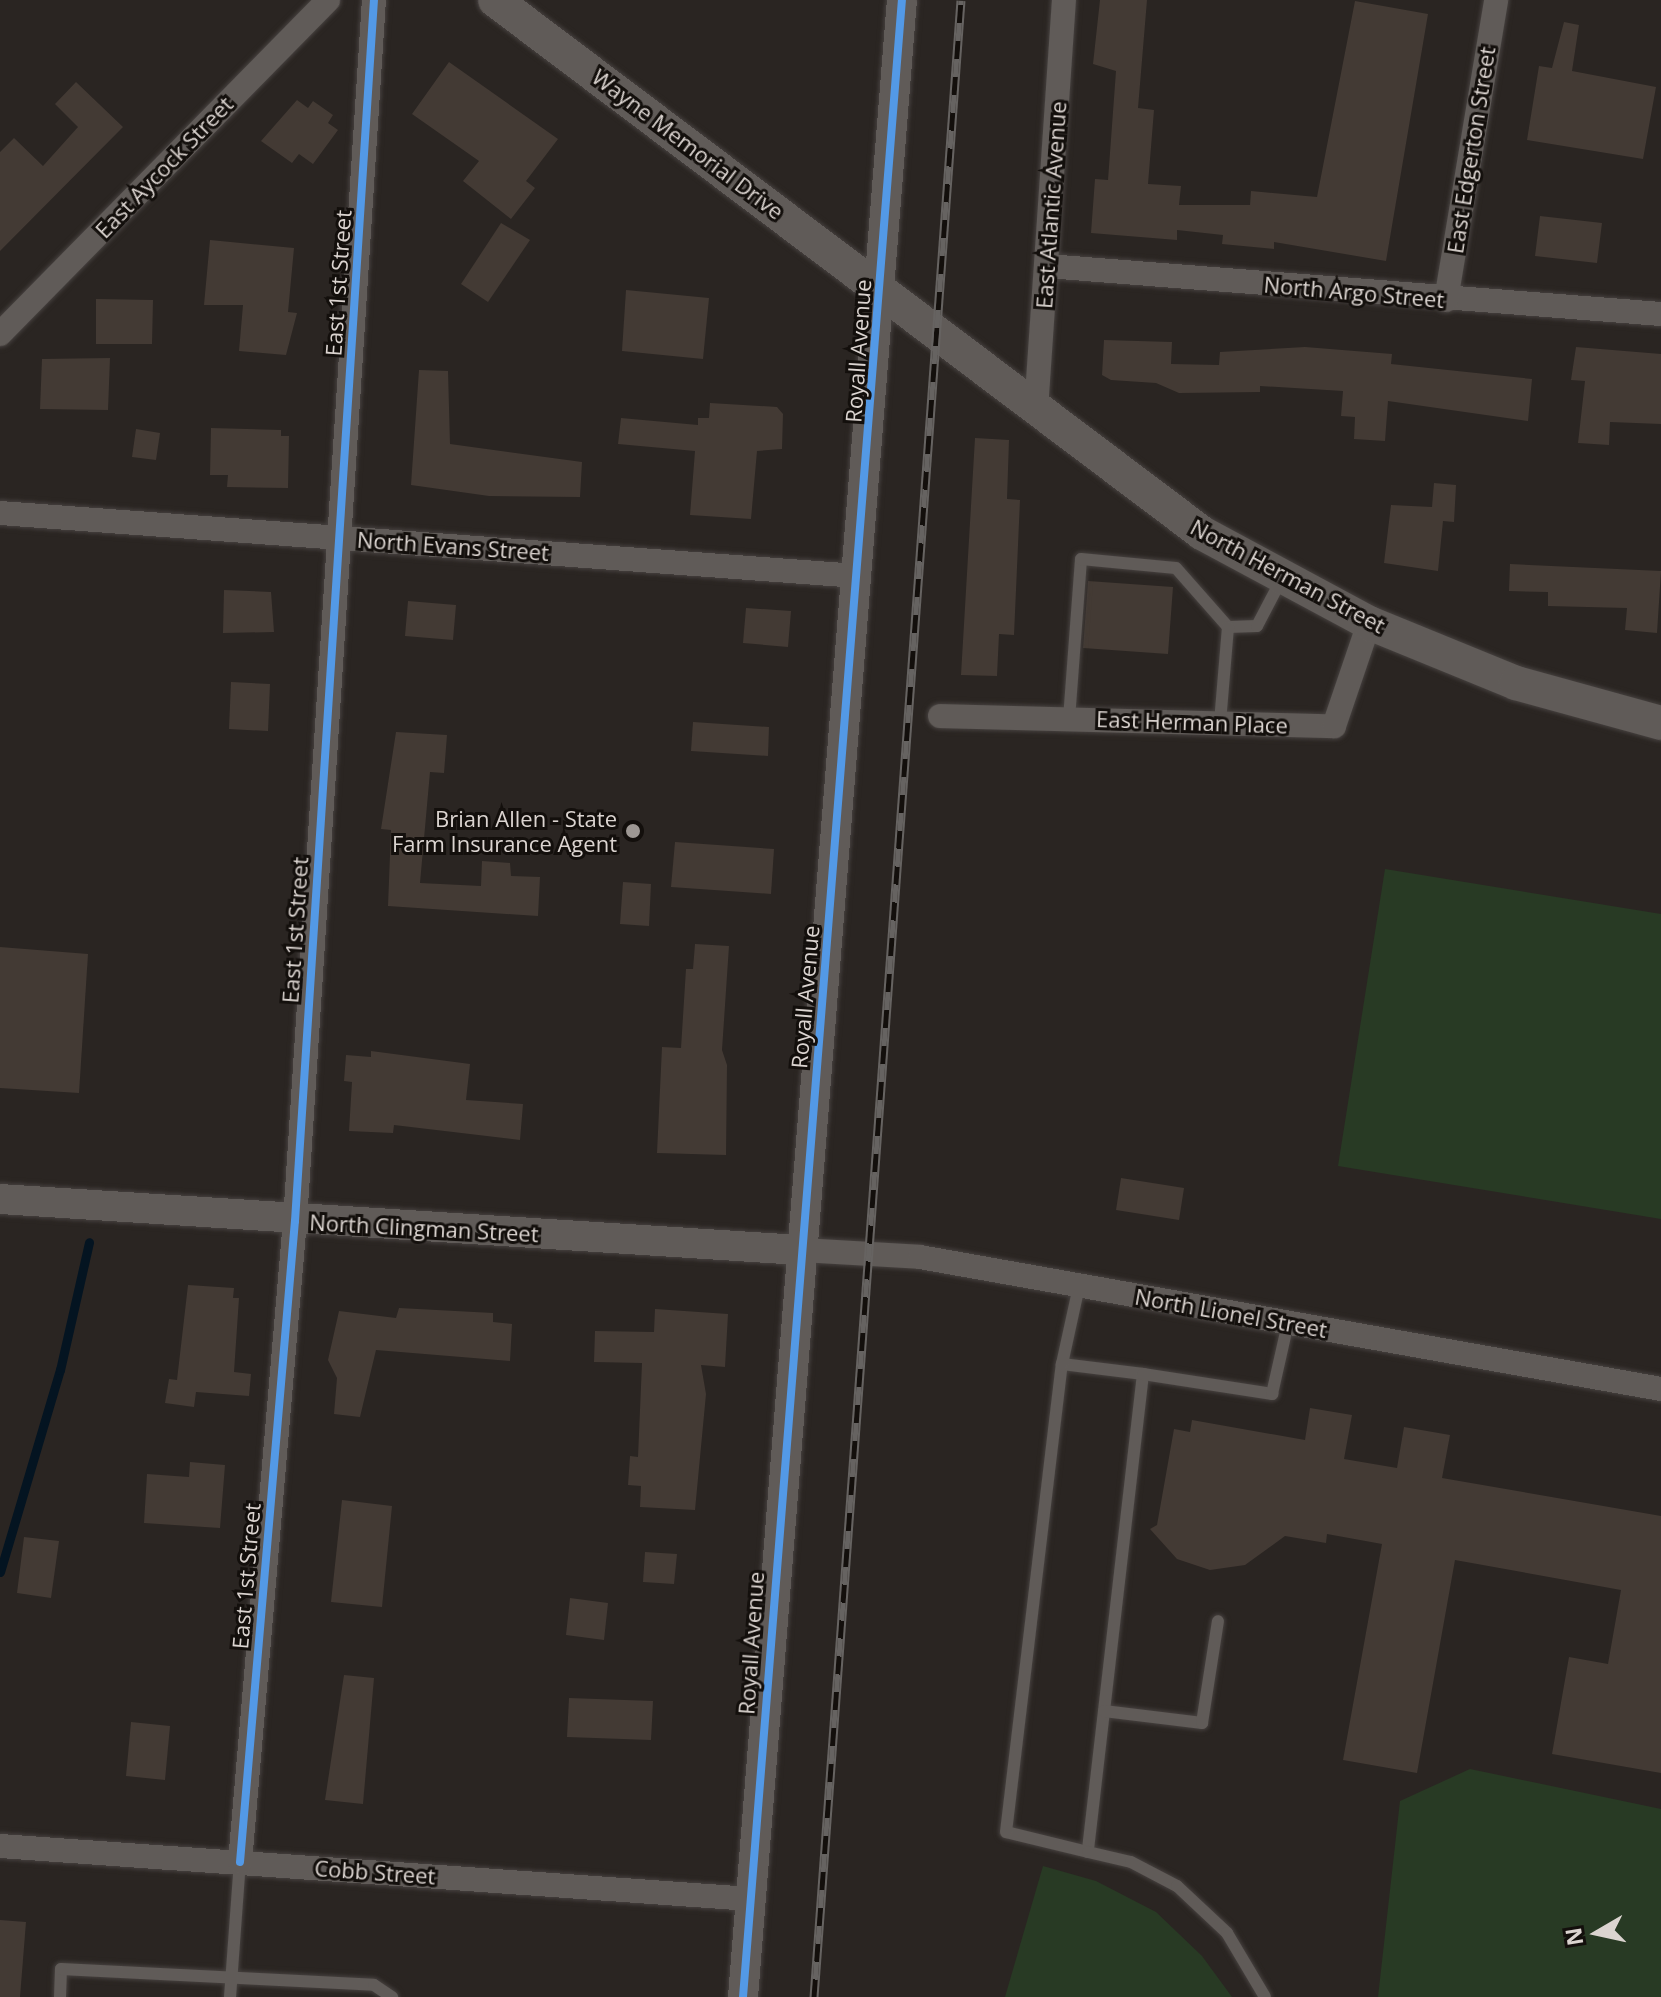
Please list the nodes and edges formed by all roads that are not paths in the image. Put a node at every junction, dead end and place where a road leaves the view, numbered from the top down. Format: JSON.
{"nodes":[{"id":1,"x":328,"y":0,"type":"edge"},
{"id":2,"x":374,"y":0,"type":"edge"},
{"id":3,"x":495,"y":0,"type":"edge"},
{"id":4,"x":902,"y":0,"type":"edge"},
{"id":5,"x":1064,"y":0,"type":"edge"},
{"id":6,"x":1496,"y":0,"type":"edge"},
{"id":7,"x":1047,"y":266,"type":"junction"},
{"id":8,"x":880,"y":289,"type":"junction"},
{"id":9,"x":1446,"y":300,"type":"junction"},
{"id":10,"x":1661,"y":314,"type":"edge"},
{"id":11,"x":0,"y":334,"type":"edge"},
{"id":12,"x":1036,"y":410,"type":"junction"},
{"id":13,"x":0,"y":513,"type":"edge"},
{"id":14,"x":338,"y":537,"type":"junction"},
{"id":15,"x":858,"y":576,"type":"junction"},
{"id":16,"x":1283,"y":576,"type":"junction"},
{"id":17,"x":1369,"y":623,"type":"junction"},
{"id":18,"x":1228,"y":627,"type":"junction"},
{"id":19,"x":940,"y":716,"type":"dead end"},
{"id":20,"x":1069,"y":719,"type":"junction"},
{"id":21,"x":1220,"y":723,"type":"junction"},
{"id":22,"x":1661,"y":723,"type":"edge"},
{"id":23,"x":0,"y":1199,"type":"edge"},
{"id":24,"x":295,"y":1221,"type":"junction"},
{"id":25,"x":800,"y":1250,"type":"junction"},
{"id":26,"x":1079,"y":1286,"type":"junction"},
{"id":27,"x":1288,"y":1323,"type":"junction"},
{"id":28,"x":1062,"y":1364,"type":"junction"},
{"id":29,"x":1143,"y":1374,"type":"junction"},
{"id":30,"x":1661,"y":1389,"type":"edge"},
{"id":31,"x":1218,"y":1621,"type":"dead end"},
{"id":32,"x":1104,"y":1711,"type":"junction"},
{"id":33,"x":0,"y":1846,"type":"edge"},
{"id":34,"x":1088,"y":1852,"type":"junction"},
{"id":35,"x":240,"y":1862,"type":"junction"},
{"id":36,"x":750,"y":1899,"type":"junction"},
{"id":37,"x":232,"y":1974,"type":"junction"},
{"id":38,"x":60,"y":1997,"type":"edge"},
{"id":39,"x":230,"y":1997,"type":"edge"},
{"id":40,"x":392,"y":1997,"type":"edge"},
{"id":41,"x":743,"y":1997,"type":"edge"},
{"id":42,"x":1265,"y":1997,"type":"edge"}],
"edges":[{"from":1,"to":11,"type":"street","name":"East Aycock Street"},
{"from":2,"to":14,"type":"street","name":"East 1st Street"},
{"from":3,"to":8,"type":"main road","name":"Wayne Memorial Drive"},
{"from":4,"to":8,"type":"street","name":"Royall Avenue"},
{"from":5,"to":7,"type":"street","name":"East Atlantic Avenue"},
{"from":6,"to":9,"type":"street","name":"East Edgerton Street"},
{"from":7,"to":9,"type":"street","name":"North Argo Street"},
{"from":7,"to":12,"type":"street","name":"East Atlantic Avenue"},
{"from":8,"to":12,"type":"main road","name":"North Herman Street"},
{"from":8,"to":15,"type":"street","name":"Royall Avenue"},
{"from":9,"to":10,"type":"street","name":"North Argo Street"},
{"from":12,"to":16,"type":"main road","name":"North Herman Street"},
{"from":13,"to":14,"type":"street","name":"North Evans Street"},
{"from":14,"to":15,"type":"street","name":"North Evans Street"},
{"from":14,"to":24,"type":"street","name":"East 1st Street"},
{"from":15,"to":25,"type":"street","name":"Royall Avenue"},
{"from":16,"to":17,"type":"main road","name":"North Herman Street"},
{"from":16,"to":18,"type":"lane"},
{"from":17,"to":21,"type":"street","name":"East Herman Place"},
{"from":17,"to":22,"type":"main road","name":"North Herman Street"},
{"from":18,"to":20,"type":"lane"},
{"from":18,"to":21,"type":"lane"},
{"from":19,"to":20,"type":"street","name":"East Herman Place"},
{"from":20,"to":21,"type":"street","name":"East Herman Place"},
{"from":23,"to":24,"type":"street","name":"North Clingman Street"},
{"from":24,"to":25,"type":"street","name":"North Clingman Street"},
{"from":24,"to":35,"type":"street","name":"East 1st Street"},
{"from":25,"to":26,"type":"street","name":"North Lionel Street"},
{"from":25,"to":36,"type":"street","name":"Royall Avenue"},
{"from":26,"to":27,"type":"street","name":"North Lionel Street"},
{"from":26,"to":28,"type":"lane"},
{"from":27,"to":29,"type":"lane"},
{"from":27,"to":30,"type":"street","name":"North Lionel Street"},
{"from":28,"to":29,"type":"lane"},
{"from":28,"to":34,"type":"lane"},
{"from":29,"to":32,"type":"lane"},
{"from":31,"to":32,"type":"lane"},
{"from":32,"to":34,"type":"lane"},
{"from":33,"to":35,"type":"street","name":"Cobb Street"},
{"from":34,"to":42,"type":"lane"},
{"from":35,"to":36,"type":"street","name":"Cobb Street"},
{"from":35,"to":37,"type":"lane"},
{"from":36,"to":41,"type":"street","name":"Royall Avenue"},
{"from":37,"to":38,"type":"lane"},
{"from":37,"to":39,"type":"lane"},
{"from":37,"to":40,"type":"lane"}]}
